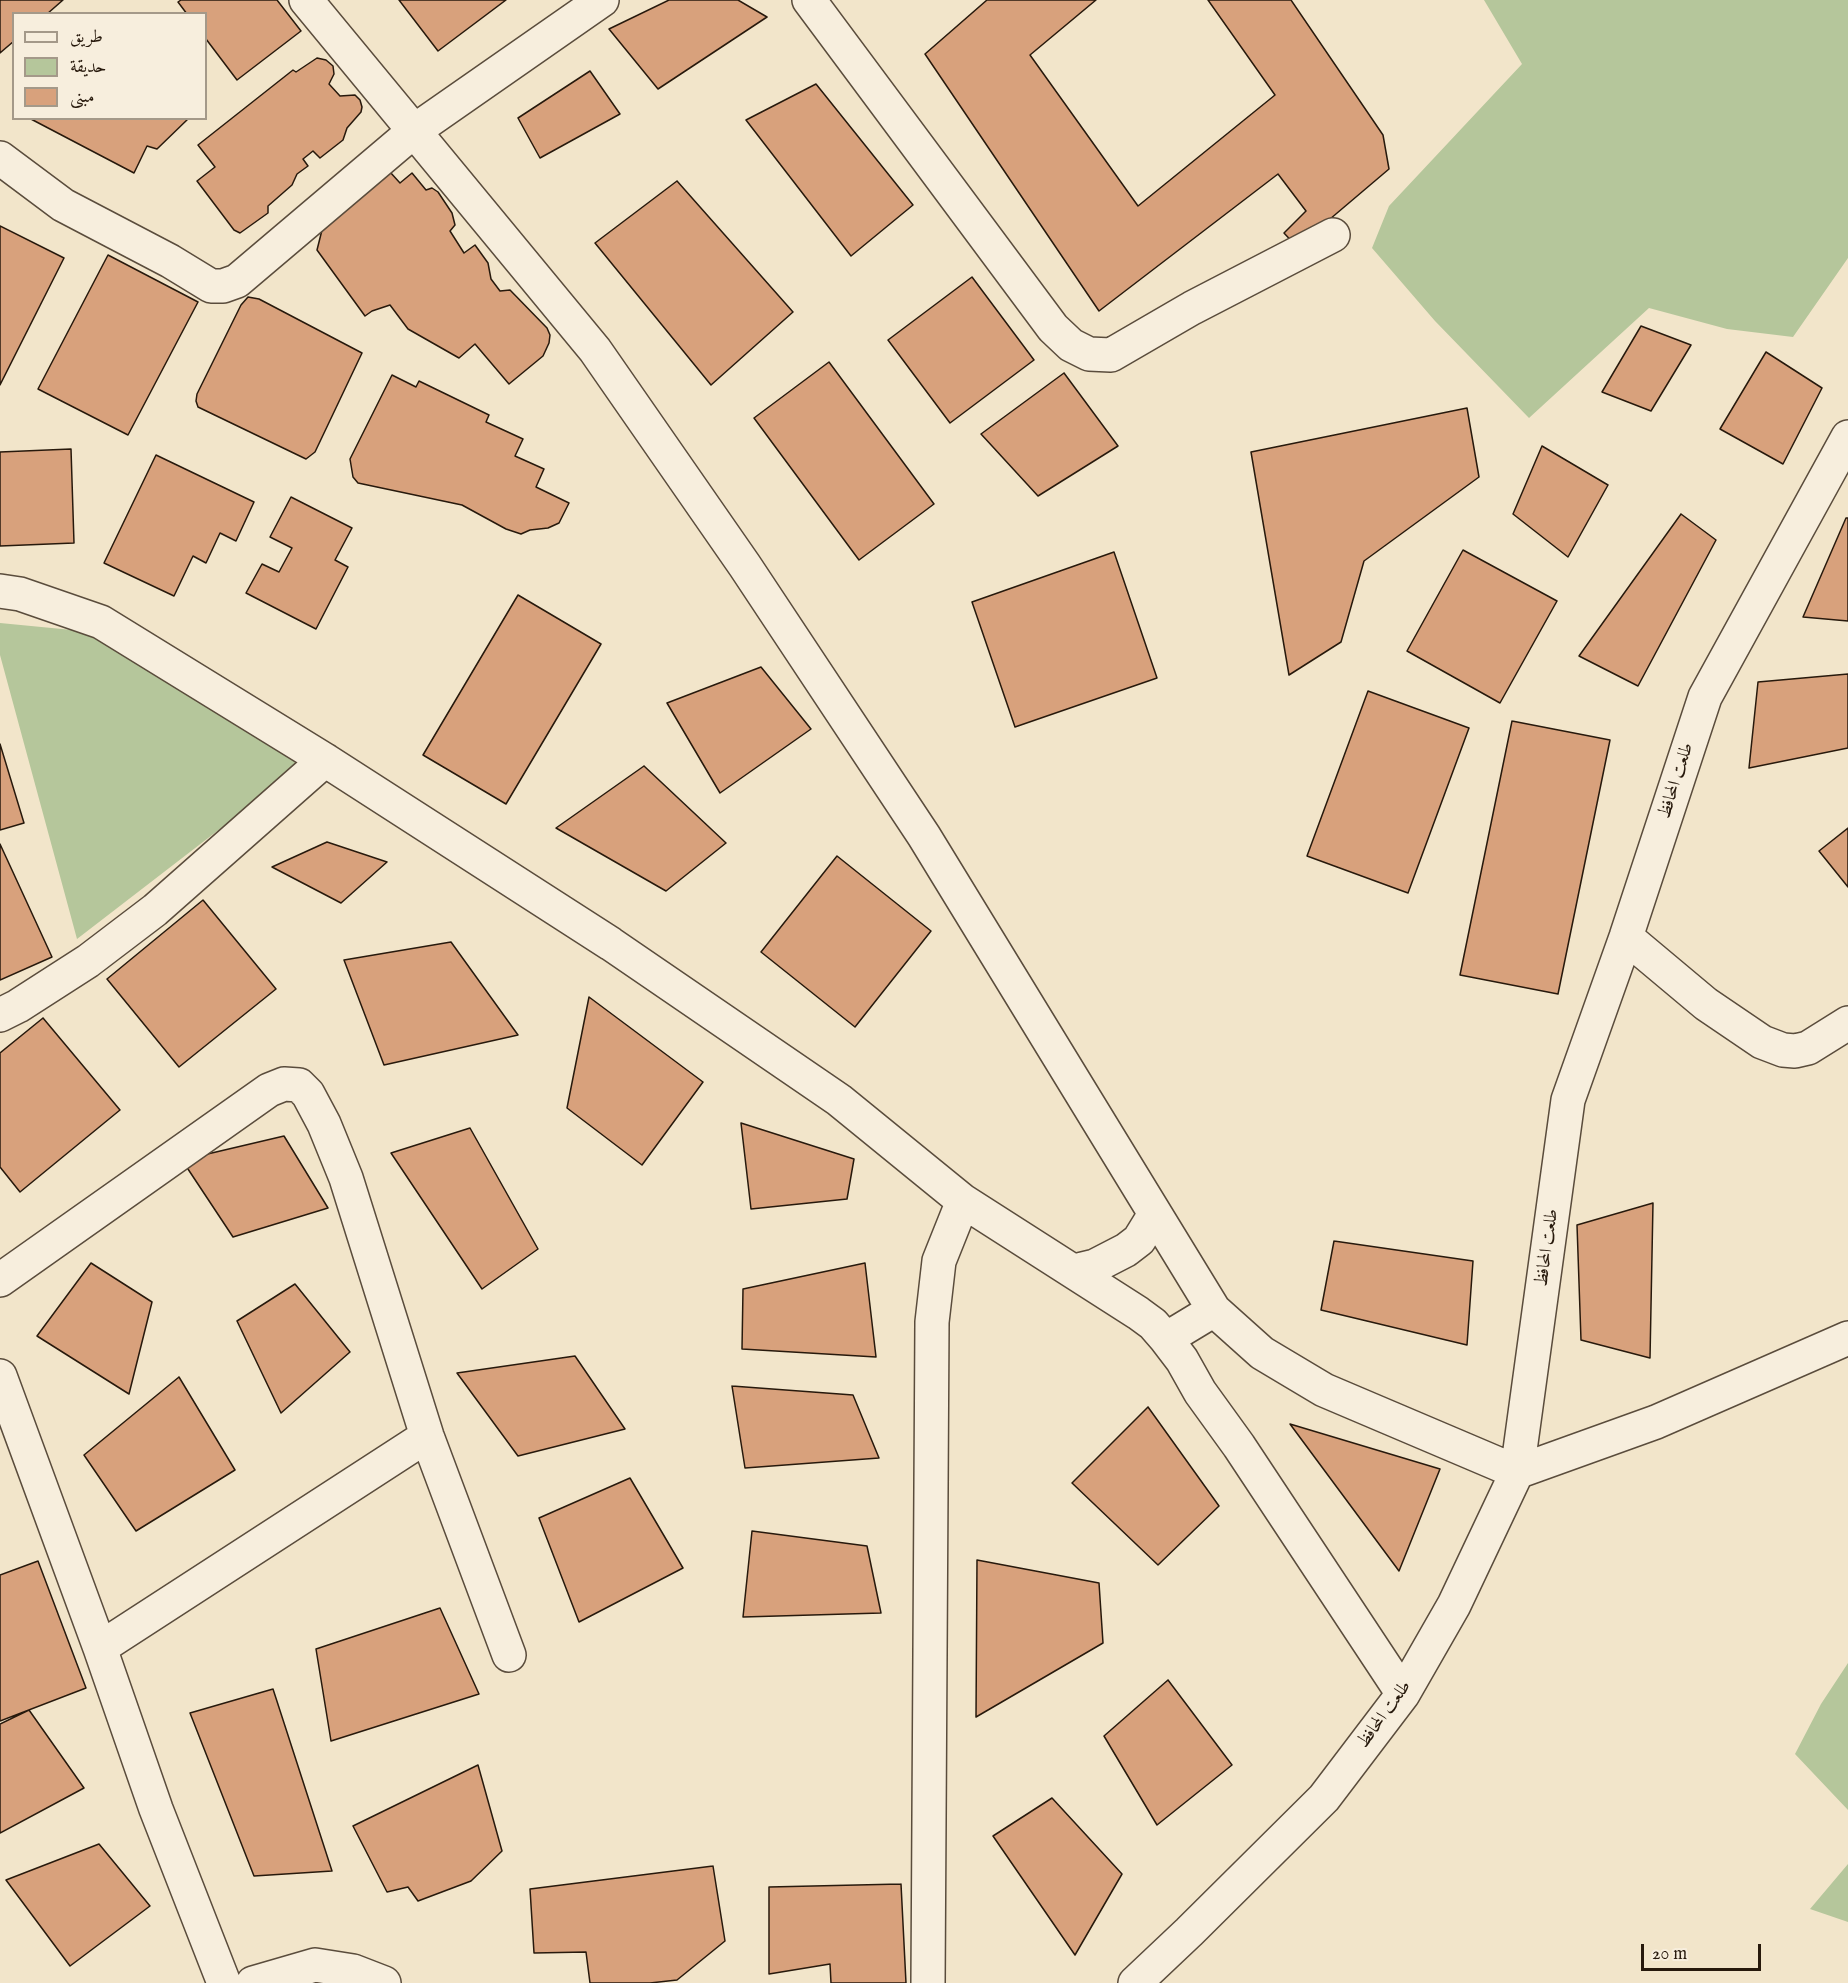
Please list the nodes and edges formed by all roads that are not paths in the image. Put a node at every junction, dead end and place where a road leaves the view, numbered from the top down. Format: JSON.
{"nodes":[{"id":1,"x":306,"y":0,"type":"edge"},
{"id":2,"x":602,"y":0,"type":"edge"},
{"id":3,"x":809,"y":0,"type":"edge"},
{"id":4,"x":414,"y":130,"type":"junction"},
{"id":5,"x":0,"y":158,"type":"edge"},
{"id":6,"x":1333,"y":235,"type":"dead end"},
{"id":7,"x":1848,"y":437,"type":"edge"},
{"id":8,"x":0,"y":591,"type":"edge"},
{"id":9,"x":325,"y":760,"type":"junction"},
{"id":10,"x":1626,"y":937,"type":"junction"},
{"id":11,"x":0,"y":1015,"type":"edge"},
{"id":12,"x":1848,"y":1023,"type":"edge"},
{"id":13,"x":963,"y":1201,"type":"junction"},
{"id":14,"x":1155,"y":1214,"type":"junction"},
{"id":15,"x":1074,"y":1271,"type":"junction"},
{"id":16,"x":0,"y":1280,"type":"edge"},
{"id":17,"x":1214,"y":1310,"type":"junction"},
{"id":18,"x":1848,"y":1338,"type":"edge"},
{"id":19,"x":1166,"y":1339,"type":"junction"},
{"id":20,"x":0,"y":1376,"type":"edge"},
{"id":21,"x":427,"y":1436,"type":"junction"},
{"id":22,"x":1517,"y":1472,"type":"junction"},
{"id":23,"x":100,"y":1648,"type":"junction"},
{"id":24,"x":509,"y":1655,"type":"dead end"},
{"id":25,"x":1403,"y":1694,"type":"junction"},
{"id":26,"x":224,"y":1983,"type":"edge"},
{"id":27,"x":253,"y":1983,"type":"edge"},
{"id":28,"x":384,"y":1983,"type":"edge"},
{"id":29,"x":928,"y":1983,"type":"edge"},
{"id":30,"x":1135,"y":1983,"type":"edge"}],
"edges":[{"from":1,"to":4,"type":"street"},
{"from":2,"to":4,"type":"street"},
{"from":3,"to":6,"type":"street"},
{"from":4,"to":5,"type":"street"},
{"from":4,"to":14,"type":"street"},
{"from":7,"to":10,"type":"street","name":"طلعت المحافظ"},
{"from":8,"to":9,"type":"street"},
{"from":9,"to":11,"type":"street"},
{"from":9,"to":13,"type":"street"},
{"from":10,"to":12,"type":"street"},
{"from":10,"to":22,"type":"street","name":"طلعت المحافظ"},
{"from":13,"to":15,"type":"street"},
{"from":13,"to":29,"type":"street"},
{"from":14,"to":15,"type":"street"},
{"from":14,"to":17,"type":"street"},
{"from":15,"to":19,"type":"street"},
{"from":16,"to":21,"type":"street"},
{"from":17,"to":19,"type":"street"},
{"from":17,"to":22,"type":"street"},
{"from":18,"to":22,"type":"street"},
{"from":19,"to":25,"type":"street"},
{"from":20,"to":23,"type":"street"},
{"from":21,"to":23,"type":"street"},
{"from":21,"to":24,"type":"street"},
{"from":22,"to":25,"type":"street","name":"طلعت المحافظ"},
{"from":23,"to":26,"type":"street"},
{"from":25,"to":30,"type":"street","name":"طلعت المحافظ"},
{"from":27,"to":28,"type":"street"}]}
